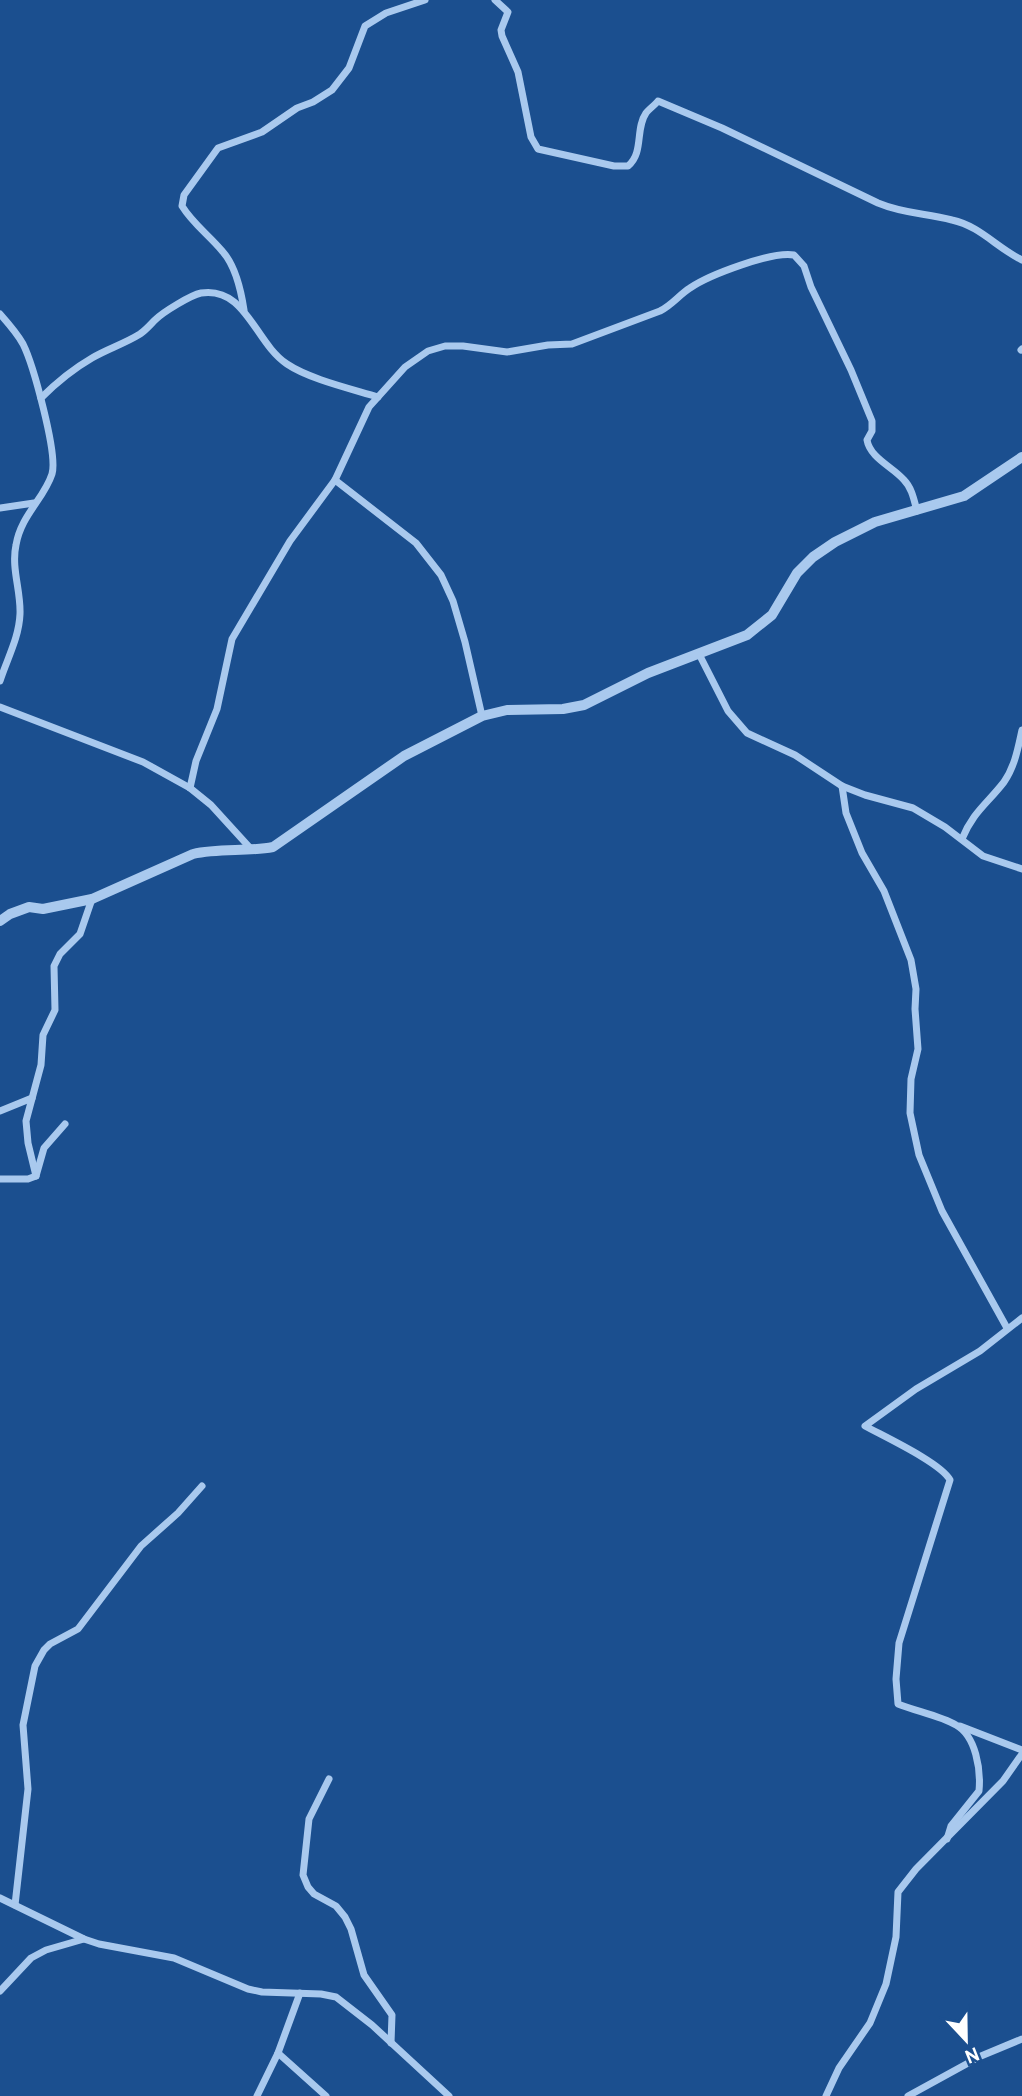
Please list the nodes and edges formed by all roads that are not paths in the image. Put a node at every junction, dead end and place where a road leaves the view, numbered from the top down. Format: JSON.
{"nodes":[{"id":1,"x":425,"y":0,"type":"edge"},
{"id":2,"x":495,"y":0,"type":"edge"},
{"id":3,"x":1022,"y":260,"type":"edge"},
{"id":4,"x":244,"y":310,"type":"junction"},
{"id":5,"x":0,"y":314,"type":"edge"},
{"id":6,"x":378,"y":397,"type":"junction"},
{"id":7,"x":41,"y":398,"type":"junction"},
{"id":8,"x":1022,"y":457,"type":"edge"},
{"id":9,"x":335,"y":480,"type":"junction"},
{"id":10,"x":34,"y":503,"type":"junction"},
{"id":11,"x":0,"y":508,"type":"edge"},
{"id":12,"x":917,"y":511,"type":"junction"},
{"id":13,"x":699,"y":654,"type":"junction"},
{"id":14,"x":0,"y":681,"type":"edge"},
{"id":15,"x":0,"y":707,"type":"edge"},
{"id":16,"x":482,"y":716,"type":"junction"},
{"id":17,"x":1022,"y":730,"type":"edge"},
{"id":18,"x":842,"y":786,"type":"junction"},
{"id":19,"x":190,"y":788,"type":"junction"},
{"id":20,"x":962,"y":839,"type":"junction"},
{"id":21,"x":252,"y":851,"type":"junction"},
{"id":22,"x":1022,"y":869,"type":"edge"},
{"id":23,"x":92,"y":899,"type":"junction"},
{"id":24,"x":0,"y":921,"type":"edge"},
{"id":25,"x":32,"y":1098,"type":"junction"},
{"id":26,"x":0,"y":1111,"type":"edge"},
{"id":27,"x":65,"y":1124,"type":"dead end"},
{"id":28,"x":36,"y":1176,"type":"junction"},
{"id":29,"x":0,"y":1179,"type":"edge"},
{"id":30,"x":1022,"y":1318,"type":"edge"},
{"id":31,"x":1007,"y":1328,"type":"junction"},
{"id":32,"x":202,"y":1486,"type":"dead end"},
{"id":33,"x":957,"y":1725,"type":"junction"},
{"id":34,"x":1022,"y":1751,"type":"edge"},
{"id":35,"x":329,"y":1779,"type":"dead end"},
{"id":36,"x":947,"y":1839,"type":"junction"},
{"id":37,"x":0,"y":1898,"type":"edge"},
{"id":38,"x":15,"y":1905,"type":"junction"},
{"id":39,"x":84,"y":1939,"type":"junction"},
{"id":40,"x":0,"y":1991,"type":"edge"},
{"id":41,"x":300,"y":1993,"type":"junction"},
{"id":42,"x":1022,"y":2039,"type":"edge"},
{"id":43,"x":391,"y":2043,"type":"junction"},
{"id":44,"x":278,"y":2053,"type":"junction"},
{"id":45,"x":257,"y":2096,"type":"edge"},
{"id":46,"x":326,"y":2096,"type":"edge"},
{"id":47,"x":449,"y":2096,"type":"edge"},
{"id":48,"x":826,"y":2096,"type":"edge"},
{"id":49,"x":908,"y":2096,"type":"edge"}],
"edges":[{"from":1,"to":4,"type":"street"},
{"from":2,"to":3,"type":"street"},
{"from":4,"to":6,"type":"street"},
{"from":4,"to":7,"type":"street"},
{"from":5,"to":7,"type":"street"},
{"from":6,"to":9,"type":"street"},
{"from":6,"to":12,"type":"street"},
{"from":7,"to":10,"type":"street"},
{"from":8,"to":12,"type":"street"},
{"from":9,"to":16,"type":"street"},
{"from":9,"to":19,"type":"street"},
{"from":10,"to":11,"type":"street"},
{"from":10,"to":14,"type":"street"},
{"from":12,"to":13,"type":"street"},
{"from":13,"to":16,"type":"street"},
{"from":13,"to":18,"type":"street"},
{"from":15,"to":19,"type":"street"},
{"from":16,"to":21,"type":"street"},
{"from":17,"to":20,"type":"street"},
{"from":18,"to":20,"type":"street"},
{"from":18,"to":31,"type":"street"},
{"from":19,"to":21,"type":"street"},
{"from":20,"to":22,"type":"street"},
{"from":21,"to":23,"type":"street"},
{"from":23,"to":24,"type":"street"},
{"from":23,"to":25,"type":"street"},
{"from":25,"to":26,"type":"street"},
{"from":25,"to":28,"type":"street"},
{"from":27,"to":28,"type":"street"},
{"from":28,"to":29,"type":"street"},
{"from":30,"to":31,"type":"street"},
{"from":31,"to":33,"type":"street"},
{"from":32,"to":38,"type":"street"},
{"from":33,"to":34,"type":"street"},
{"from":33,"to":36,"type":"street"},
{"from":34,"to":36,"type":"street"},
{"from":35,"to":43,"type":"street"},
{"from":36,"to":48,"type":"street"},
{"from":37,"to":38,"type":"street"},
{"from":38,"to":39,"type":"street"},
{"from":39,"to":40,"type":"street"},
{"from":39,"to":41,"type":"street"},
{"from":41,"to":43,"type":"street"},
{"from":41,"to":44,"type":"street"},
{"from":42,"to":49,"type":"street"},
{"from":43,"to":47,"type":"street"},
{"from":44,"to":45,"type":"street"},
{"from":44,"to":46,"type":"street"}]}
